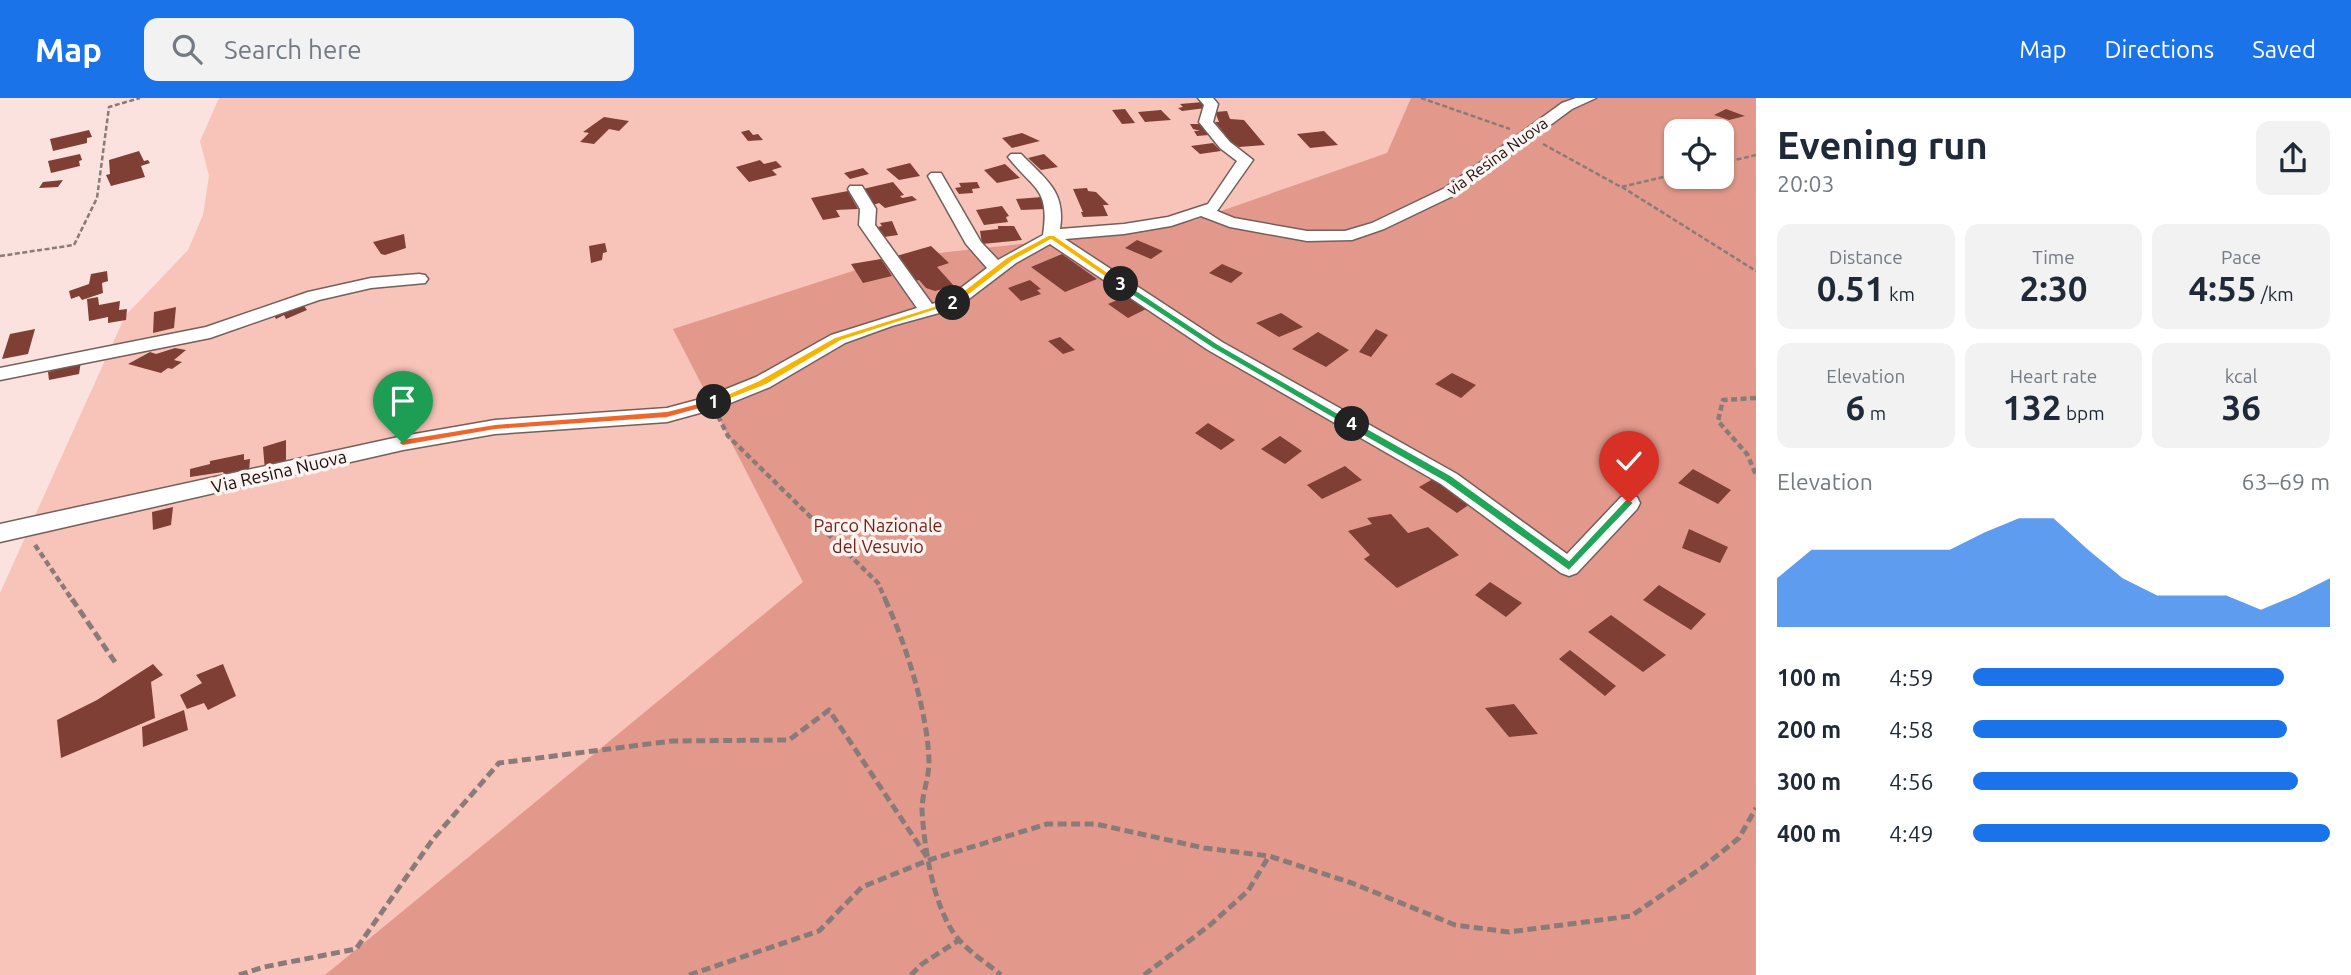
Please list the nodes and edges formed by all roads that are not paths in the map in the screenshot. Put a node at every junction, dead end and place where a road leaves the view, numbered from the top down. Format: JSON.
{"nodes":[{"id":1,"x":1205,"y":98,"type":"edge"},
{"id":2,"x":1589,"y":98,"type":"edge"},
{"id":3,"x":1016,"y":156,"type":"dead end"},
{"id":4,"x":936,"y":176,"type":"dead end"},
{"id":5,"x":856,"y":189,"type":"dead end"},
{"id":6,"x":1202,"y":211,"type":"junction"},
{"id":7,"x":1051,"y":237,"type":"junction"},
{"id":8,"x":998,"y":270,"type":"junction"},
{"id":9,"x":419,"y":279,"type":"dead end"},
{"id":10,"x":928,"y":311,"type":"junction"},
{"id":11,"x":0,"y":374,"type":"edge"},
{"id":12,"x":1629,"y":503,"type":"dead end"},
{"id":13,"x":0,"y":533,"type":"edge"}],
"edges":[{"from":1,"to":6,"type":"street","name":"Via Resina Nuova"},
{"from":2,"to":6,"type":"street","name":"via Resina Nuova"},
{"from":3,"to":7,"type":"street"},
{"from":4,"to":8,"type":"street"},
{"from":5,"to":10,"type":"lane"},
{"from":6,"to":7,"type":"street","name":"Via Resina Nuova"},
{"from":7,"to":8,"type":"street","name":"Via Resina Nuova"},
{"from":7,"to":12,"type":"street"},
{"from":8,"to":10,"type":"street","name":"Via Resina Nuova"},
{"from":9,"to":11,"type":"lane"},
{"from":10,"to":13,"type":"street","name":"Via Resina Nuova"}]}
